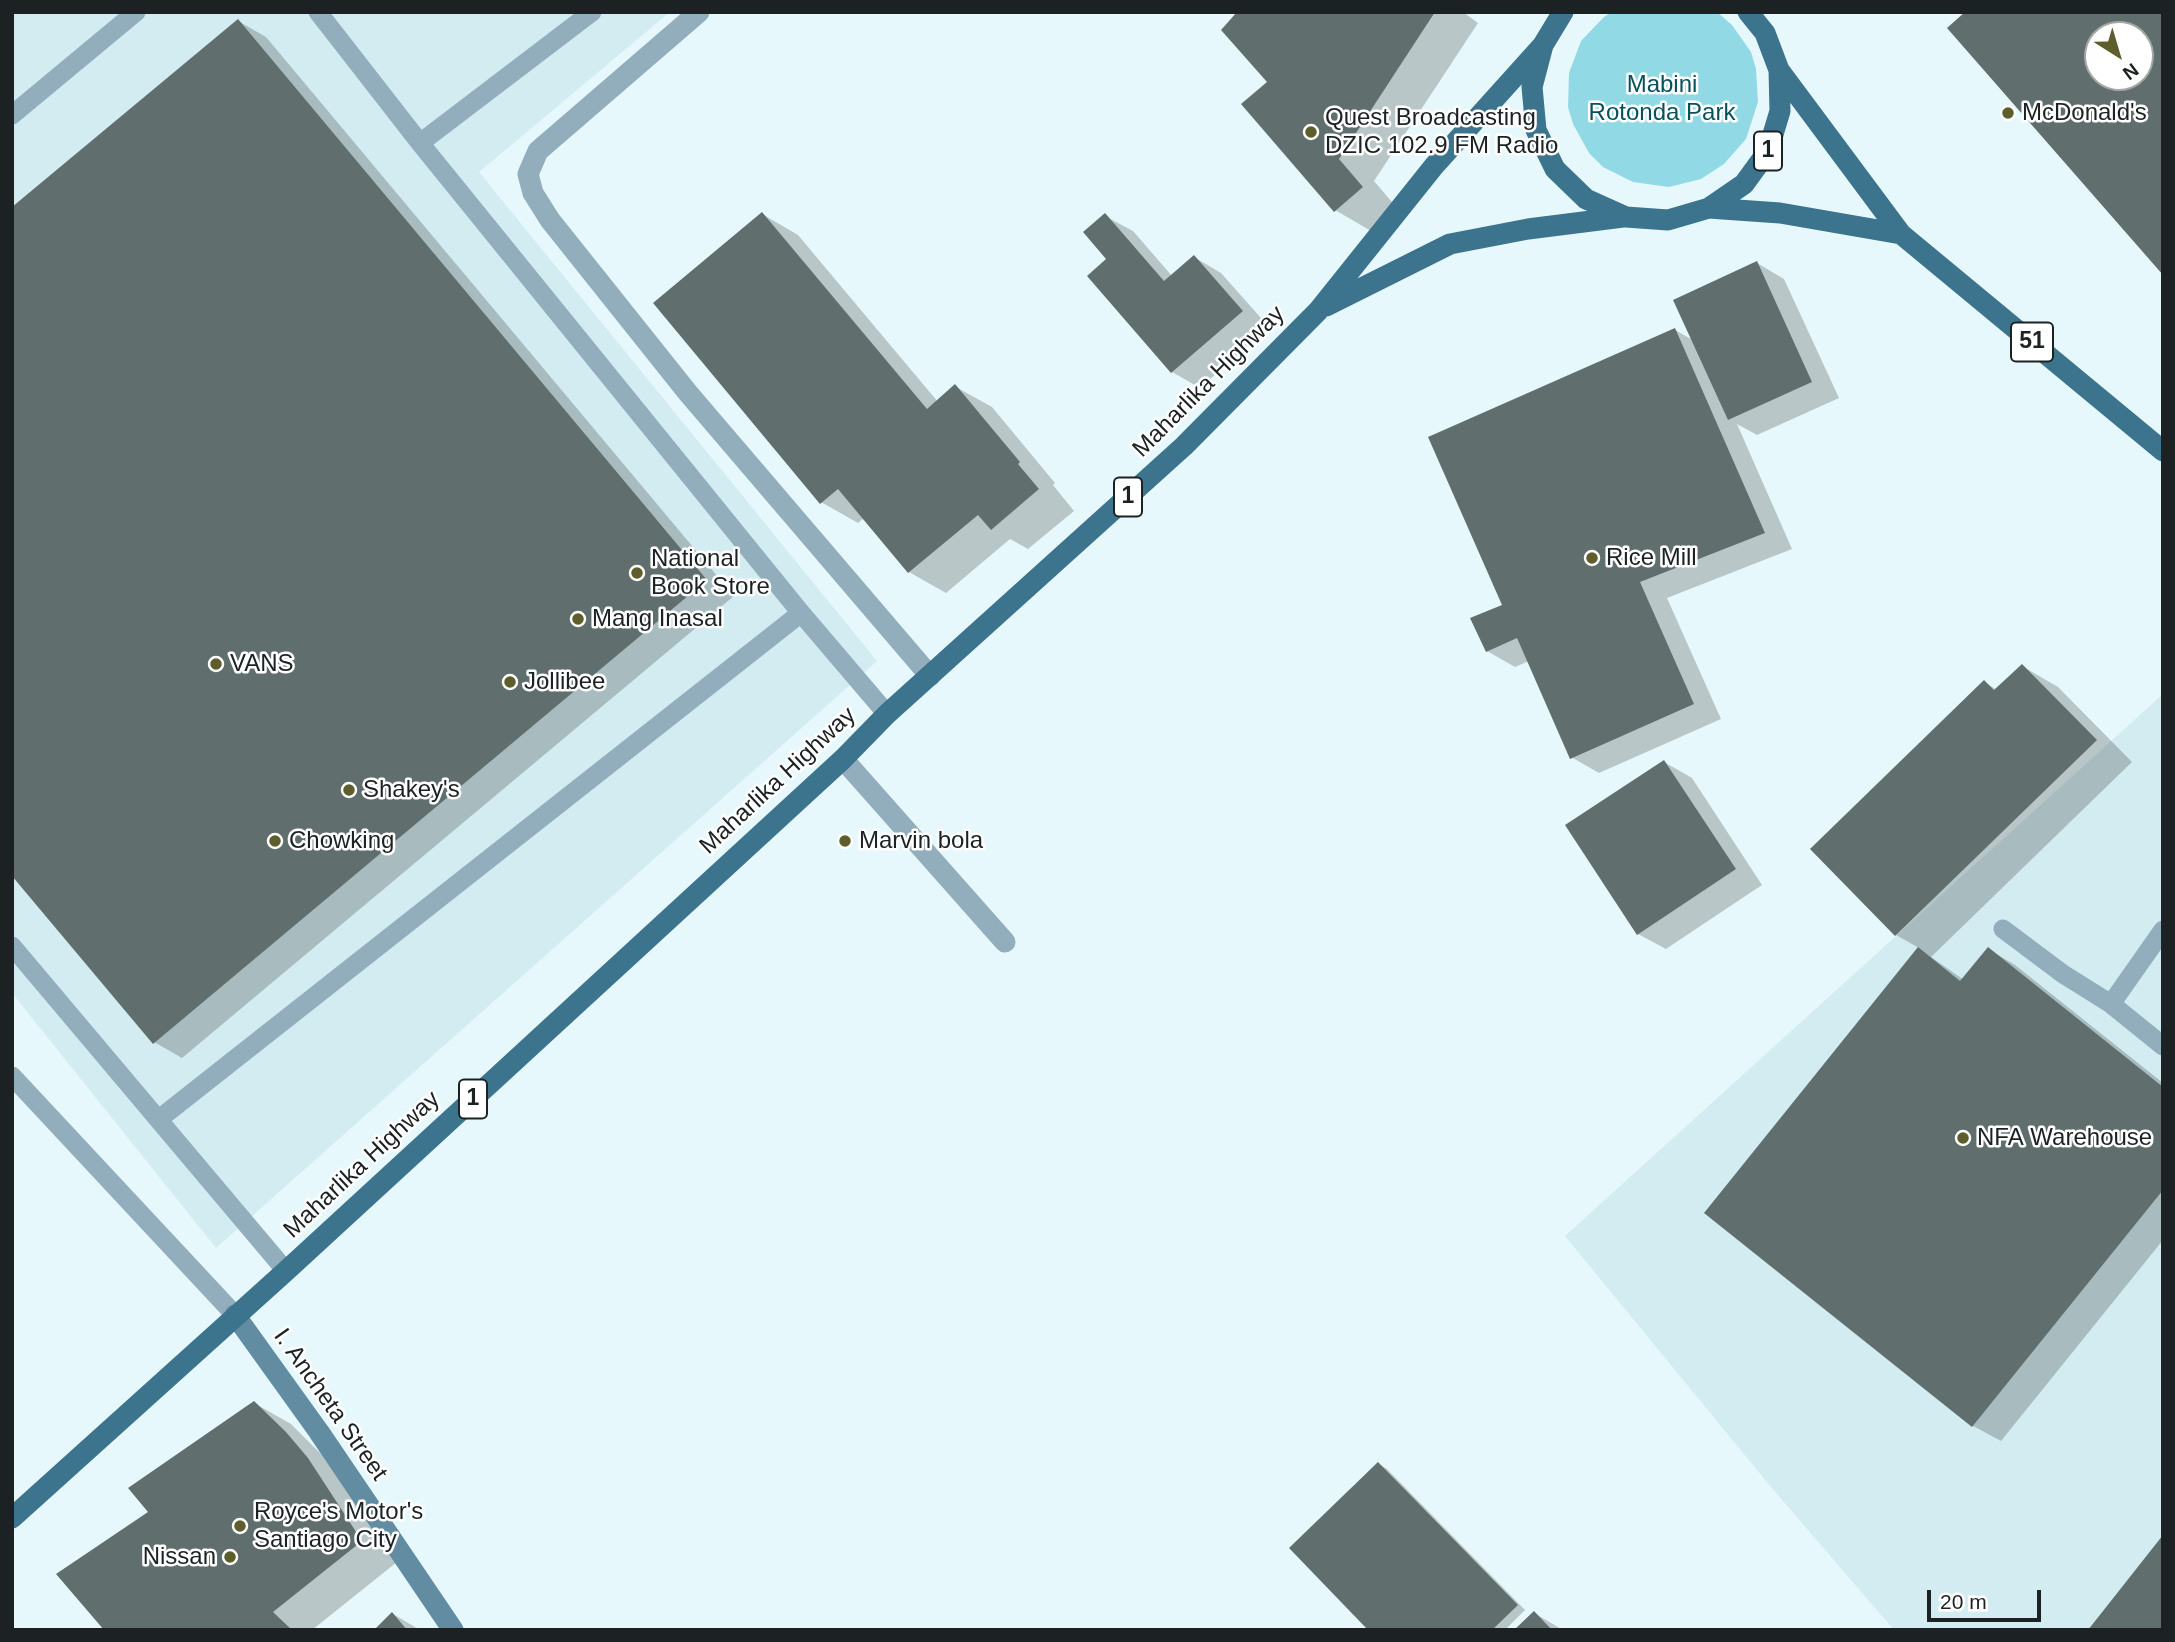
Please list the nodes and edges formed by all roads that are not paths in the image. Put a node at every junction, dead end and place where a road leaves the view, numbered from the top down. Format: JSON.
{"nodes":[{"id":1,"x":136,"y":12,"type":"edge"},
{"id":2,"x":318,"y":12,"type":"edge"},
{"id":3,"x":592,"y":12,"type":"edge"},
{"id":4,"x":699,"y":12,"type":"edge"},
{"id":5,"x":1563,"y":12,"type":"edge"},
{"id":6,"x":1748,"y":12,"type":"edge"},
{"id":7,"x":1542,"y":44,"type":"junction"},
{"id":8,"x":1779,"y":70,"type":"junction"},
{"id":9,"x":12,"y":115,"type":"edge"},
{"id":10,"x":420,"y":143,"type":"junction"},
{"id":11,"x":1709,"y":208,"type":"junction"},
{"id":12,"x":1626,"y":217,"type":"junction"},
{"id":13,"x":1901,"y":234,"type":"junction"},
{"id":14,"x":1318,"y":311,"type":"junction"},
{"id":15,"x":2163,"y":451,"type":"edge"},
{"id":16,"x":801,"y":613,"type":"junction"},
{"id":17,"x":930,"y":676,"type":"junction"},
{"id":18,"x":887,"y":713,"type":"junction"},
{"id":19,"x":843,"y":759,"type":"junction"},
{"id":20,"x":2003,"y":929,"type":"dead end"},
{"id":21,"x":2163,"y":930,"type":"edge"},
{"id":22,"x":1005,"y":942,"type":"dead end"},
{"id":23,"x":12,"y":946,"type":"edge"},
{"id":24,"x":2110,"y":1004,"type":"junction"},
{"id":25,"x":2163,"y":1046,"type":"edge"},
{"id":26,"x":12,"y":1076,"type":"edge"},
{"id":27,"x":159,"y":1119,"type":"junction"},
{"id":28,"x":286,"y":1271,"type":"junction"},
{"id":29,"x":235,"y":1315,"type":"junction"},
{"id":30,"x":12,"y":1518,"type":"edge"},
{"id":31,"x":453,"y":1630,"type":"edge"}],
"edges":[{"from":1,"to":9,"type":"lane"},
{"from":2,"to":10,"type":"lane"},
{"from":3,"to":10,"type":"lane"},
{"from":4,"to":17,"type":"street"},
{"from":5,"to":7,"type":"main road","number":"1"},
{"from":6,"to":8,"type":"main road","number":"1"},
{"from":7,"to":12,"type":"main road","number":"1"},
{"from":7,"to":14,"type":"main road","name":"Maharlika Highway","number":"1"},
{"from":8,"to":11,"type":"main road","number":"1"},
{"from":8,"to":13,"type":"main road","number":"51"},
{"from":10,"to":16,"type":"lane"},
{"from":11,"to":12,"type":"main road","number":"1"},
{"from":11,"to":13,"type":"main road","number":"51"},
{"from":12,"to":14,"type":"main road","number":"1"},
{"from":13,"to":15,"type":"main road","number":"51"},
{"from":14,"to":17,"type":"main road","name":"Maharlika Highway","number":"1"},
{"from":16,"to":18,"type":"lane"},
{"from":16,"to":27,"type":"lane"},
{"from":17,"to":18,"type":"main road","name":"Maharlika Highway","number":"1"},
{"from":18,"to":19,"type":"main road","name":"Maharlika Highway","number":"1"},
{"from":19,"to":22,"type":"street"},
{"from":19,"to":28,"type":"main road","name":"Maharlika Highway","number":"1"},
{"from":20,"to":24,"type":"lane"},
{"from":21,"to":24,"type":"lane"},
{"from":23,"to":27,"type":"lane"},
{"from":24,"to":25,"type":"lane"},
{"from":26,"to":29,"type":"lane"},
{"from":27,"to":28,"type":"lane"},
{"from":28,"to":29,"type":"main road","name":"Maharlika Highway","number":"1"},
{"from":29,"to":30,"type":"main road","name":"Maharlika Highway","number":"1"},
{"from":29,"to":31,"type":"street","name":"I. Ancheta Street"}]}
